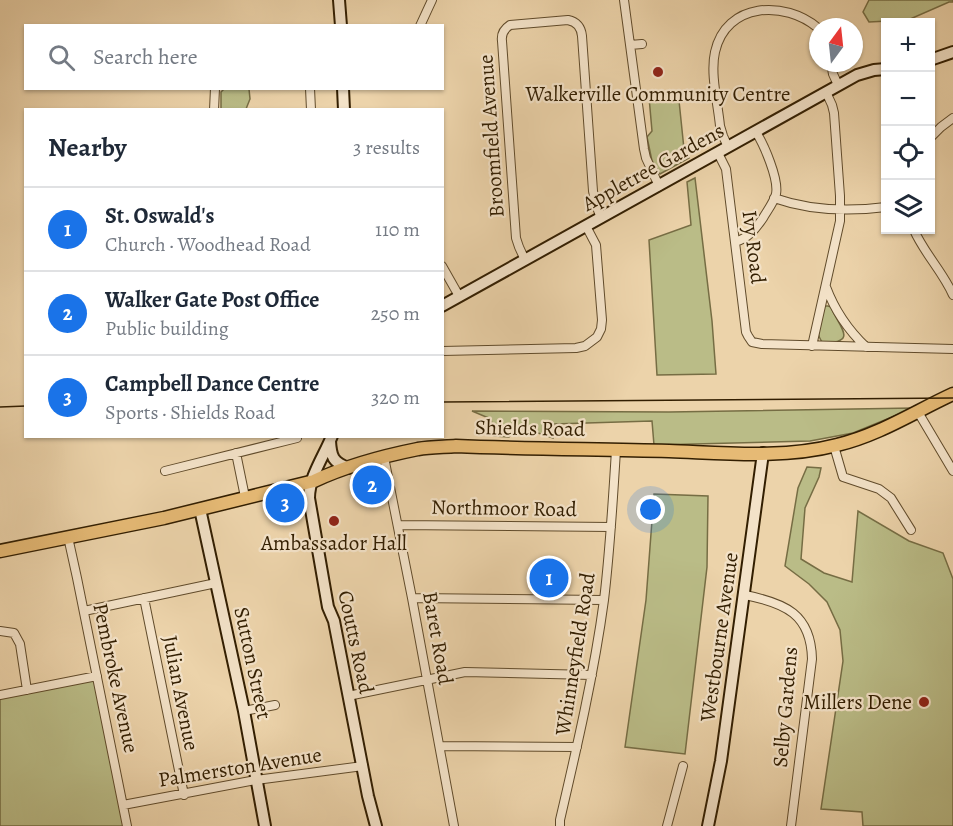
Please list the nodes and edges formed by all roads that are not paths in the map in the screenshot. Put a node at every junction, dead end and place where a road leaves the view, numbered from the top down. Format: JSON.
{"nodes":[{"id":1,"x":339,"y":0,"type":"edge"},
{"id":2,"x":432,"y":0,"type":"edge"},
{"id":3,"x":624,"y":0,"type":"edge"},
{"id":4,"x":809,"y":20,"type":"edge"},
{"id":5,"x":340,"y":24,"type":"edge"},
{"id":6,"x":421,"y":24,"type":"edge"},
{"id":7,"x":642,"y":44,"type":"dead end"},
{"id":8,"x":630,"y":45,"type":"junction"},
{"id":9,"x":953,"y":52,"type":"edge"},
{"id":10,"x":935,"y":58,"type":"edge"},
{"id":11,"x":881,"y":70,"type":"edge"},
{"id":12,"x":833,"y":72,"type":"edge"},
{"id":13,"x":838,"y":85,"type":"junction"},
{"id":14,"x":215,"y":90,"type":"edge"},
{"id":15,"x":310,"y":90,"type":"edge"},
{"id":16,"x":343,"y":90,"type":"edge"},
{"id":17,"x":826,"y":92,"type":"junction"},
{"id":18,"x":214,"y":108,"type":"edge"},
{"id":19,"x":311,"y":108,"type":"edge"},
{"id":20,"x":344,"y":108,"type":"edge"},
{"id":21,"x":953,"y":118,"type":"edge"},
{"id":22,"x":756,"y":132,"type":"junction"},
{"id":23,"x":935,"y":133,"type":"edge"},
{"id":24,"x":723,"y":150,"type":"junction"},
{"id":25,"x":659,"y":186,"type":"junction"},
{"id":26,"x":774,"y":198,"type":"junction"},
{"id":27,"x":881,"y":207,"type":"edge"},
{"id":28,"x":840,"y":211,"type":"junction"},
{"id":29,"x":601,"y":218,"type":"junction"},
{"id":30,"x":586,"y":226,"type":"junction"},
{"id":31,"x":916,"y":234,"type":"edge"},
{"id":32,"x":735,"y":242,"type":"junction"},
{"id":33,"x":525,"y":260,"type":"junction"},
{"id":34,"x":444,"y":270,"type":"edge"},
{"id":35,"x":825,"y":285,"type":"junction"},
{"id":36,"x":953,"y":295,"type":"edge"},
{"id":37,"x":459,"y":296,"type":"junction"},
{"id":38,"x":444,"y":305,"type":"edge"},
{"id":39,"x":812,"y":346,"type":"junction"},
{"id":40,"x":866,"y":347,"type":"junction"},
{"id":41,"x":953,"y":349,"type":"edge"},
{"id":42,"x":444,"y":351,"type":"edge"},
{"id":43,"x":953,"y":394,"type":"edge"},
{"id":44,"x":918,"y":412,"type":"junction"},
{"id":45,"x":297,"y":438,"type":"edge"},
{"id":46,"x":331,"y":438,"type":"edge"},
{"id":47,"x":834,"y":446,"type":"junction"},
{"id":48,"x":616,"y":450,"type":"junction"},
{"id":49,"x":236,"y":453,"type":"junction"},
{"id":50,"x":763,"y":453,"type":"junction"},
{"id":51,"x":384,"y":457,"type":"junction"},
{"id":52,"x":348,"y":468,"type":"junction"},
{"id":53,"x":165,"y":471,"type":"dead end"},
{"id":54,"x":953,"y":471,"type":"edge"},
{"id":55,"x":314,"y":478,"type":"junction"},
{"id":56,"x":245,"y":497,"type":"junction"},
{"id":57,"x":201,"y":509,"type":"junction"},
{"id":58,"x":398,"y":525,"type":"junction"},
{"id":59,"x":611,"y":527,"type":"junction"},
{"id":60,"x":911,"y":530,"type":"dead end"},
{"id":61,"x":68,"y":537,"type":"junction"},
{"id":62,"x":0,"y":551,"type":"edge"},
{"id":63,"x":216,"y":583,"type":"junction"},
{"id":64,"x":745,"y":594,"type":"junction"},
{"id":65,"x":144,"y":598,"type":"junction"},
{"id":66,"x":412,"y":598,"type":"junction"},
{"id":67,"x":604,"y":600,"type":"junction"},
{"id":68,"x":84,"y":611,"type":"junction"},
{"id":69,"x":0,"y":630,"type":"edge"},
{"id":70,"x":592,"y":675,"type":"junction"},
{"id":71,"x":98,"y":676,"type":"junction"},
{"id":72,"x":426,"y":680,"type":"junction"},
{"id":73,"x":27,"y":690,"type":"junction"},
{"id":74,"x":0,"y":695,"type":"edge"},
{"id":75,"x":348,"y":696,"type":"junction"},
{"id":76,"x":275,"y":705,"type":"dead end"},
{"id":77,"x":244,"y":711,"type":"junction"},
{"id":78,"x":440,"y":746,"type":"junction"},
{"id":79,"x":578,"y":747,"type":"junction"},
{"id":80,"x":363,"y":766,"type":"junction"},
{"id":81,"x":683,"y":766,"type":"dead end"},
{"id":82,"x":256,"y":780,"type":"junction"},
{"id":83,"x":184,"y":795,"type":"junction"},
{"id":84,"x":123,"y":805,"type":"junction"},
{"id":85,"x":374,"y":821,"type":"edge"},
{"id":86,"x":127,"y":826,"type":"edge"},
{"id":87,"x":265,"y":826,"type":"edge"},
{"id":88,"x":368,"y":826,"type":"edge"},
{"id":89,"x":454,"y":826,"type":"edge"},
{"id":90,"x":560,"y":826,"type":"edge"},
{"id":91,"x":667,"y":826,"type":"edge"},
{"id":92,"x":708,"y":826,"type":"edge"},
{"id":93,"x":790,"y":826,"type":"edge"}],
"edges":[{"from":1,"to":5,"type":"street"},
{"from":2,"to":6,"type":"street"},
{"from":3,"to":8,"type":"street"},
{"from":4,"to":24,"type":"street","name":"Ivy Road"},
{"from":7,"to":8,"type":"street"},
{"from":8,"to":25,"type":"street"},
{"from":9,"to":10,"type":"street"},
{"from":11,"to":13,"type":"street","name":"Appletree Gardens"},
{"from":12,"to":13,"type":"street"},
{"from":13,"to":17,"type":"street","name":"Appletree Gardens"},
{"from":14,"to":18,"type":"street"},
{"from":15,"to":19,"type":"street"},
{"from":16,"to":20,"type":"street"},
{"from":17,"to":22,"type":"street","name":"Appletree Gardens"},
{"from":17,"to":28,"type":"street"},
{"from":21,"to":23,"type":"street"},
{"from":22,"to":24,"type":"street","name":"Appletree Gardens"},
{"from":22,"to":26,"type":"street"},
{"from":24,"to":25,"type":"street","name":"Appletree Gardens"},
{"from":24,"to":32,"type":"street","name":"Ivy Road"},
{"from":25,"to":29,"type":"street","name":"Appletree Gardens"},
{"from":26,"to":28,"type":"street"},
{"from":26,"to":32,"type":"street"},
{"from":27,"to":28,"type":"street"},
{"from":28,"to":35,"type":"street"},
{"from":29,"to":30,"type":"street","name":"Appletree Gardens"},
{"from":29,"to":33,"type":"street","name":"Broomfield Avenue"},
{"from":30,"to":33,"type":"street","name":"Appletree Gardens"},
{"from":30,"to":42,"type":"street"},
{"from":31,"to":36,"type":"street"},
{"from":32,"to":39,"type":"street","name":"Ivy Road"},
{"from":33,"to":37,"type":"street","name":"Appletree Gardens"},
{"from":34,"to":37,"type":"street"},
{"from":35,"to":39,"type":"street"},
{"from":35,"to":40,"type":"street"},
{"from":37,"to":38,"type":"street","name":"Appletree Gardens"},
{"from":39,"to":40,"type":"street"},
{"from":40,"to":41,"type":"street"},
{"from":43,"to":44,"type":"main road","name":"Shields Road"},
{"from":44,"to":47,"type":"main road","name":"Shields Road"},
{"from":44,"to":54,"type":"street"},
{"from":45,"to":49,"type":"street"},
{"from":46,"to":52,"type":"street"},
{"from":46,"to":55,"type":"street","name":"Coutts Road"},
{"from":47,"to":50,"type":"main road","name":"Shields Road"},
{"from":47,"to":60,"type":"street"},
{"from":48,"to":50,"type":"main road","name":"Shields Road"},
{"from":48,"to":51,"type":"main road","name":"Shields Road"},
{"from":48,"to":59,"type":"street","name":"Whinneyfield Road"},
{"from":49,"to":53,"type":"street"},
{"from":49,"to":56,"type":"street"},
{"from":50,"to":64,"type":"street","name":"Westbourne Avenue"},
{"from":51,"to":52,"type":"main road","name":"Shields Road"},
{"from":51,"to":58,"type":"street","name":"Baret Road"},
{"from":52,"to":55,"type":"main road","name":"Shields Road"},
{"from":55,"to":56,"type":"main road","name":"Shields Road"},
{"from":55,"to":75,"type":"street","name":"Coutts Road"},
{"from":56,"to":57,"type":"main road","name":"Shields Road"},
{"from":57,"to":61,"type":"main road","name":"Shields Road"},
{"from":57,"to":63,"type":"street","name":"Sutton Street"},
{"from":58,"to":59,"type":"street","name":"Northmoor Road"},
{"from":58,"to":66,"type":"street","name":"Baret Road"},
{"from":59,"to":67,"type":"street","name":"Whinneyfield Road"},
{"from":61,"to":62,"type":"main road","name":"Shields Road"},
{"from":61,"to":68,"type":"street","name":"Pembroke Avenue"},
{"from":63,"to":65,"type":"street"},
{"from":63,"to":77,"type":"street","name":"Sutton Street"},
{"from":64,"to":92,"type":"street","name":"Westbourne Avenue"},
{"from":64,"to":93,"type":"street","name":"Selby Gardens"},
{"from":65,"to":68,"type":"street"},
{"from":65,"to":83,"type":"street","name":"Julian Avenue"},
{"from":66,"to":67,"type":"street"},
{"from":66,"to":72,"type":"street","name":"Baret Road"},
{"from":67,"to":70,"type":"street","name":"Whinneyfield Road"},
{"from":68,"to":71,"type":"street","name":"Pembroke Avenue"},
{"from":69,"to":73,"type":"street"},
{"from":70,"to":72,"type":"street"},
{"from":70,"to":79,"type":"street","name":"Whinneyfield Road"},
{"from":71,"to":73,"type":"street"},
{"from":71,"to":84,"type":"street","name":"Pembroke Avenue"},
{"from":72,"to":75,"type":"street"},
{"from":72,"to":78,"type":"street","name":"Baret Road"},
{"from":73,"to":74,"type":"street"},
{"from":75,"to":80,"type":"street","name":"Coutts Road"},
{"from":76,"to":77,"type":"street"},
{"from":77,"to":82,"type":"street","name":"Sutton Street"},
{"from":78,"to":79,"type":"street"},
{"from":78,"to":89,"type":"street","name":"Baret Road"},
{"from":79,"to":90,"type":"street","name":"Whinneyfield Road"},
{"from":80,"to":82,"type":"street","name":"Palmerston Avenue"},
{"from":80,"to":85,"type":"street","name":"Coutts Road"},
{"from":81,"to":91,"type":"street"},
{"from":82,"to":83,"type":"street","name":"Palmerston Avenue"},
{"from":82,"to":87,"type":"street","name":"Sutton Street"},
{"from":83,"to":84,"type":"street","name":"Palmerston Avenue"},
{"from":84,"to":86,"type":"street","name":"Pembroke Avenue"},
{"from":85,"to":88,"type":"street","name":"Coutts Road"}]}
